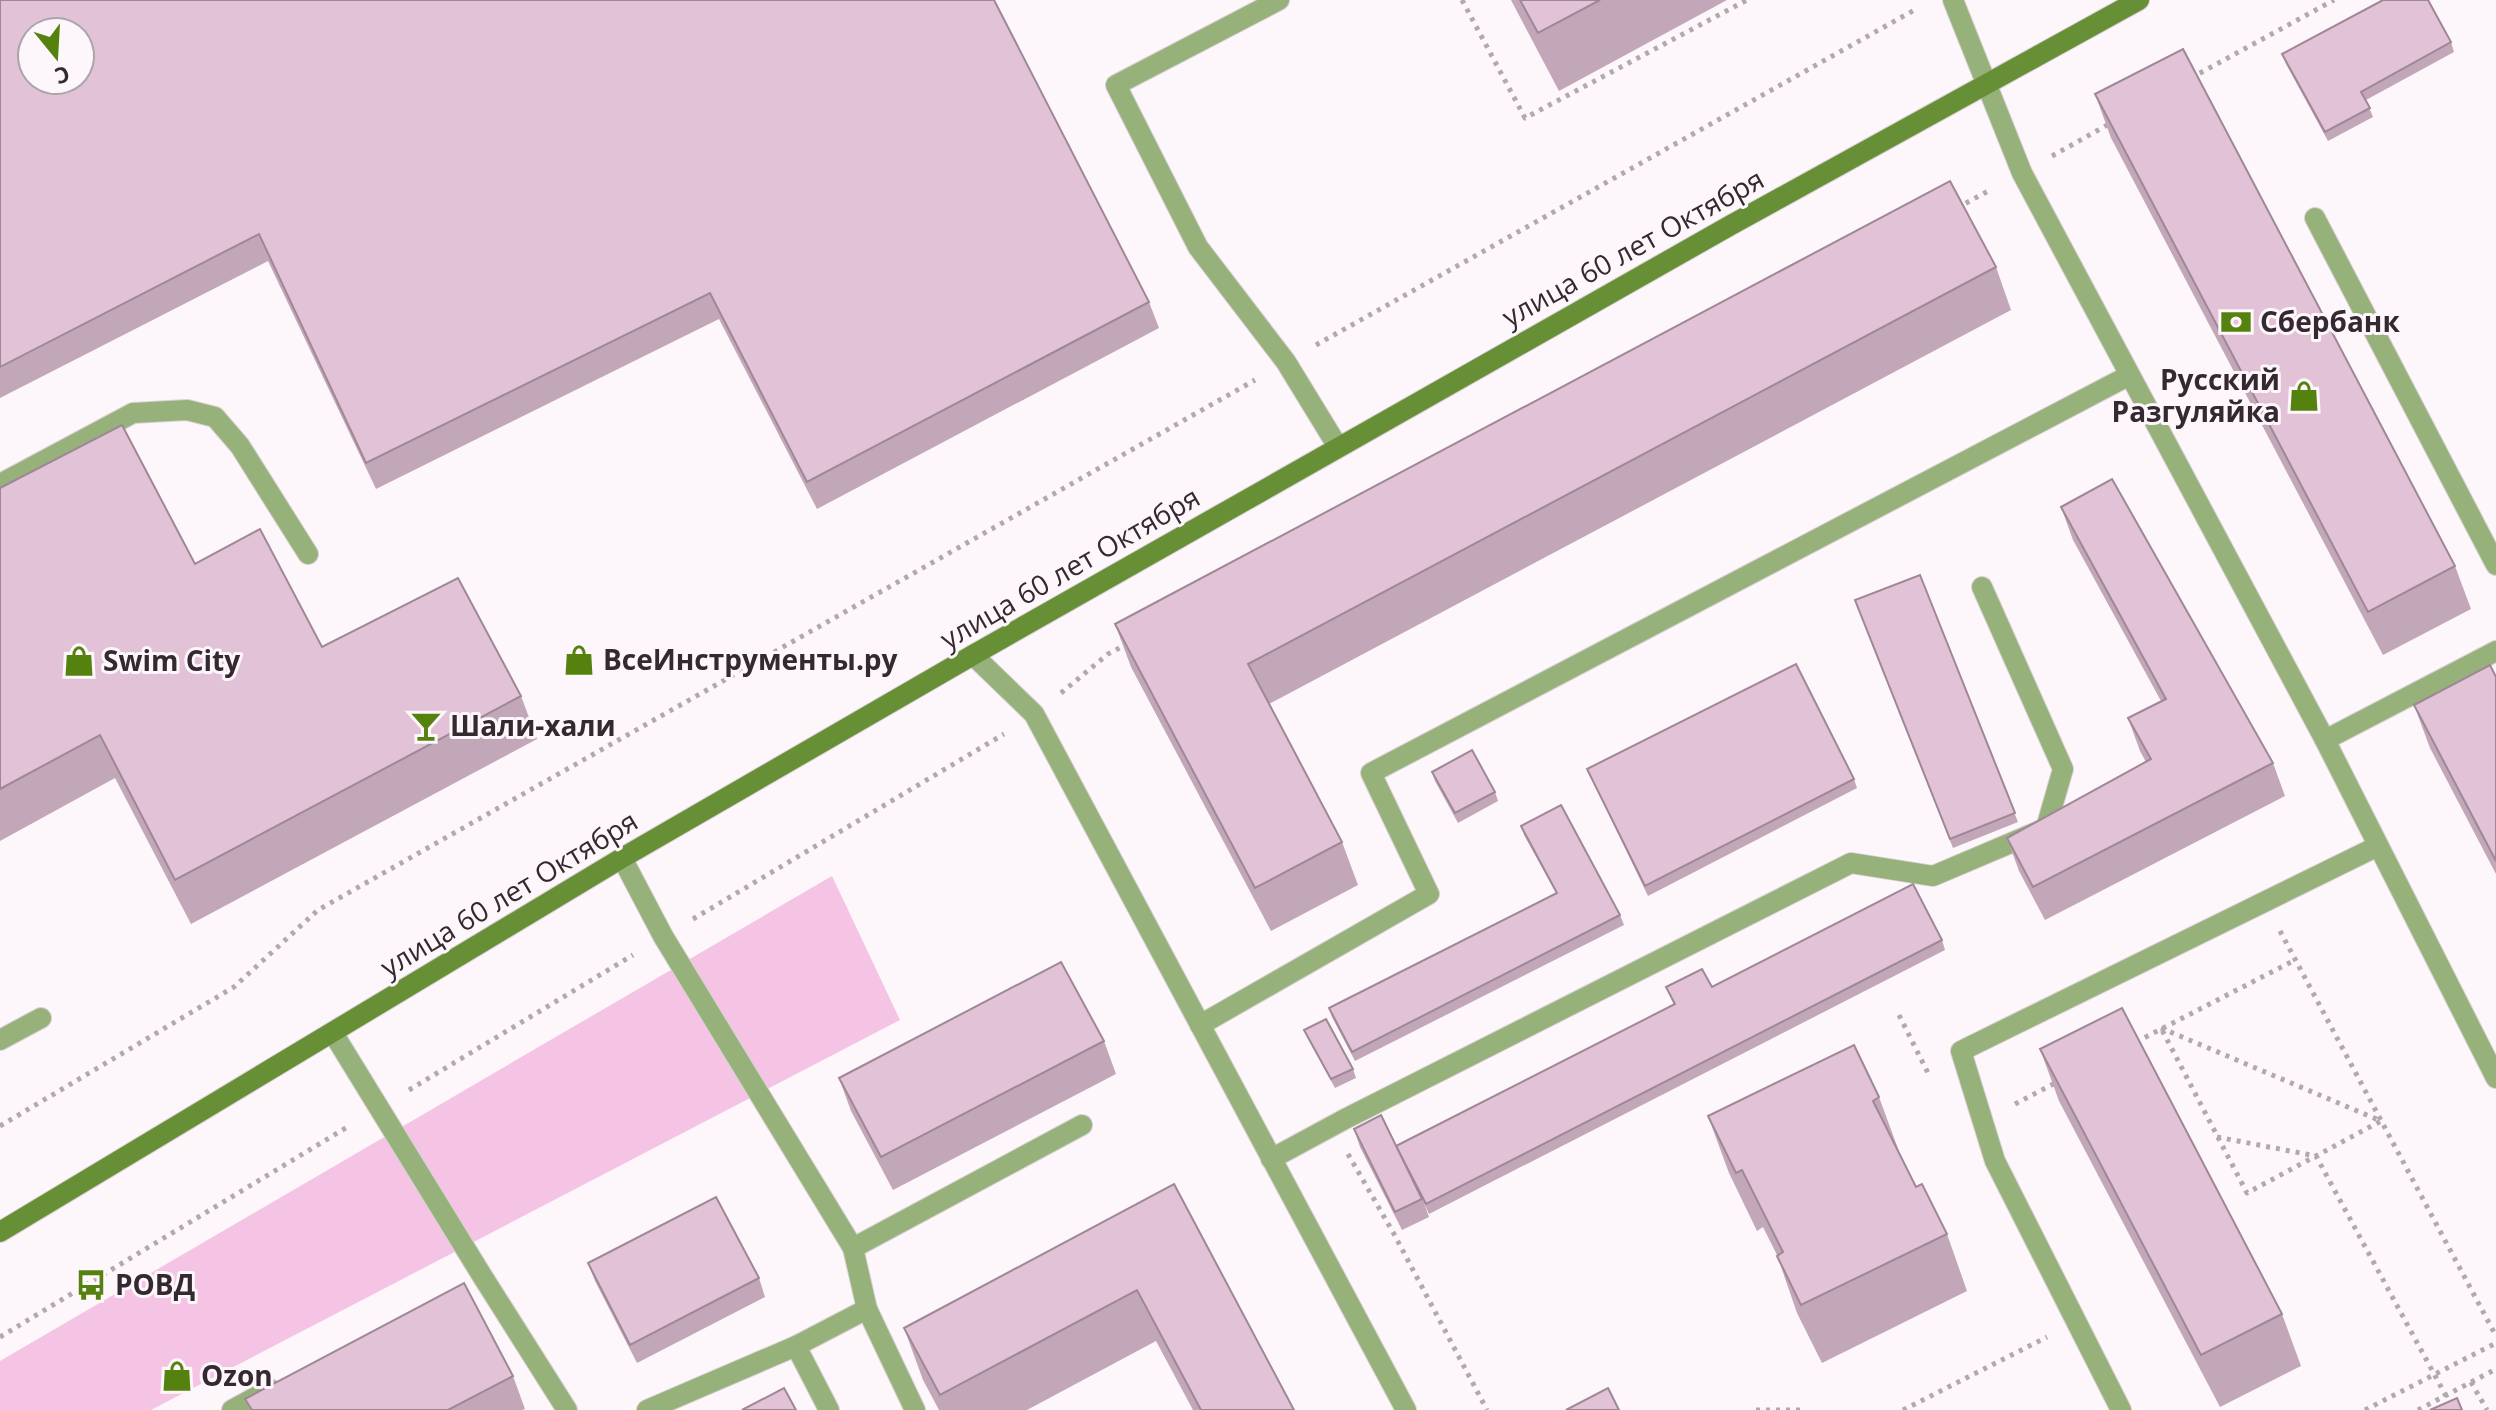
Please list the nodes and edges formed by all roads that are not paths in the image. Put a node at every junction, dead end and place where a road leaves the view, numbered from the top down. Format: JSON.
{"nodes":[{"id":1,"x":1279,"y":0,"type":"edge"},
{"id":2,"x":1953,"y":0,"type":"edge"},
{"id":3,"x":2139,"y":0,"type":"edge"},
{"id":4,"x":1987,"y":83,"type":"junction"},
{"id":5,"x":2315,"y":218,"type":"dead end"},
{"id":6,"x":2128,"y":376,"type":"junction"},
{"id":7,"x":1338,"y":447,"type":"junction"},
{"id":8,"x":0,"y":484,"type":"edge"},
{"id":9,"x":308,"y":554,"type":"dead end"},
{"id":10,"x":2496,"y":565,"type":"edge"},
{"id":11,"x":1982,"y":587,"type":"dead end"},
{"id":12,"x":2496,"y":651,"type":"edge"},
{"id":13,"x":973,"y":655,"type":"junction"},
{"id":14,"x":2325,"y":740,"type":"junction"},
{"id":15,"x":2378,"y":846,"type":"junction"},
{"id":16,"x":622,"y":858,"type":"junction"},
{"id":17,"x":41,"y":1018,"type":"dead end"},
{"id":18,"x":1200,"y":1025,"type":"junction"},
{"id":19,"x":333,"y":1033,"type":"junction"},
{"id":20,"x":0,"y":1040,"type":"edge"},
{"id":21,"x":2496,"y":1078,"type":"edge"},
{"id":22,"x":1082,"y":1125,"type":"dead end"},
{"id":23,"x":1271,"y":1159,"type":"junction"},
{"id":24,"x":0,"y":1232,"type":"edge"},
{"id":25,"x":853,"y":1248,"type":"junction"},
{"id":26,"x":867,"y":1309,"type":"junction"},
{"id":27,"x":796,"y":1346,"type":"junction"},
{"id":28,"x":287,"y":1380,"type":"edge"},
{"id":29,"x":232,"y":1410,"type":"edge"},
{"id":30,"x":567,"y":1410,"type":"edge"},
{"id":31,"x":647,"y":1410,"type":"edge"},
{"id":32,"x":829,"y":1410,"type":"edge"},
{"id":33,"x":915,"y":1410,"type":"edge"},
{"id":34,"x":1406,"y":1410,"type":"edge"},
{"id":35,"x":2121,"y":1410,"type":"edge"}],
"edges":[{"from":1,"to":7,"type":"street"},
{"from":2,"to":4,"type":"street"},
{"from":3,"to":4,"type":"main road","name":"улица 60 лет Октября"},
{"from":4,"to":6,"type":"street"},
{"from":4,"to":7,"type":"main road","name":"улица 60 лет Октября"},
{"from":5,"to":10,"type":"street"},
{"from":6,"to":14,"type":"street"},
{"from":6,"to":18,"type":"street"},
{"from":7,"to":13,"type":"main road","name":"улица 60 лет Октября"},
{"from":8,"to":9,"type":"street"},
{"from":11,"to":23,"type":"street"},
{"from":12,"to":14,"type":"street"},
{"from":13,"to":16,"type":"main road","name":"улица 60 лет Октября"},
{"from":13,"to":18,"type":"street"},
{"from":14,"to":15,"type":"street"},
{"from":15,"to":21,"type":"street"},
{"from":15,"to":35,"type":"street"},
{"from":16,"to":19,"type":"main road","name":"улица 60 лет Октября"},
{"from":16,"to":25,"type":"street"},
{"from":17,"to":20,"type":"street"},
{"from":18,"to":23,"type":"street"},
{"from":19,"to":24,"type":"main road","name":"улица 60 лет Октября"},
{"from":19,"to":30,"type":"street"},
{"from":22,"to":25,"type":"street"},
{"from":23,"to":34,"type":"street"},
{"from":25,"to":26,"type":"street"},
{"from":26,"to":27,"type":"street"},
{"from":26,"to":33,"type":"street"},
{"from":27,"to":31,"type":"street"},
{"from":27,"to":32,"type":"street"},
{"from":28,"to":29,"type":"street"}]}
